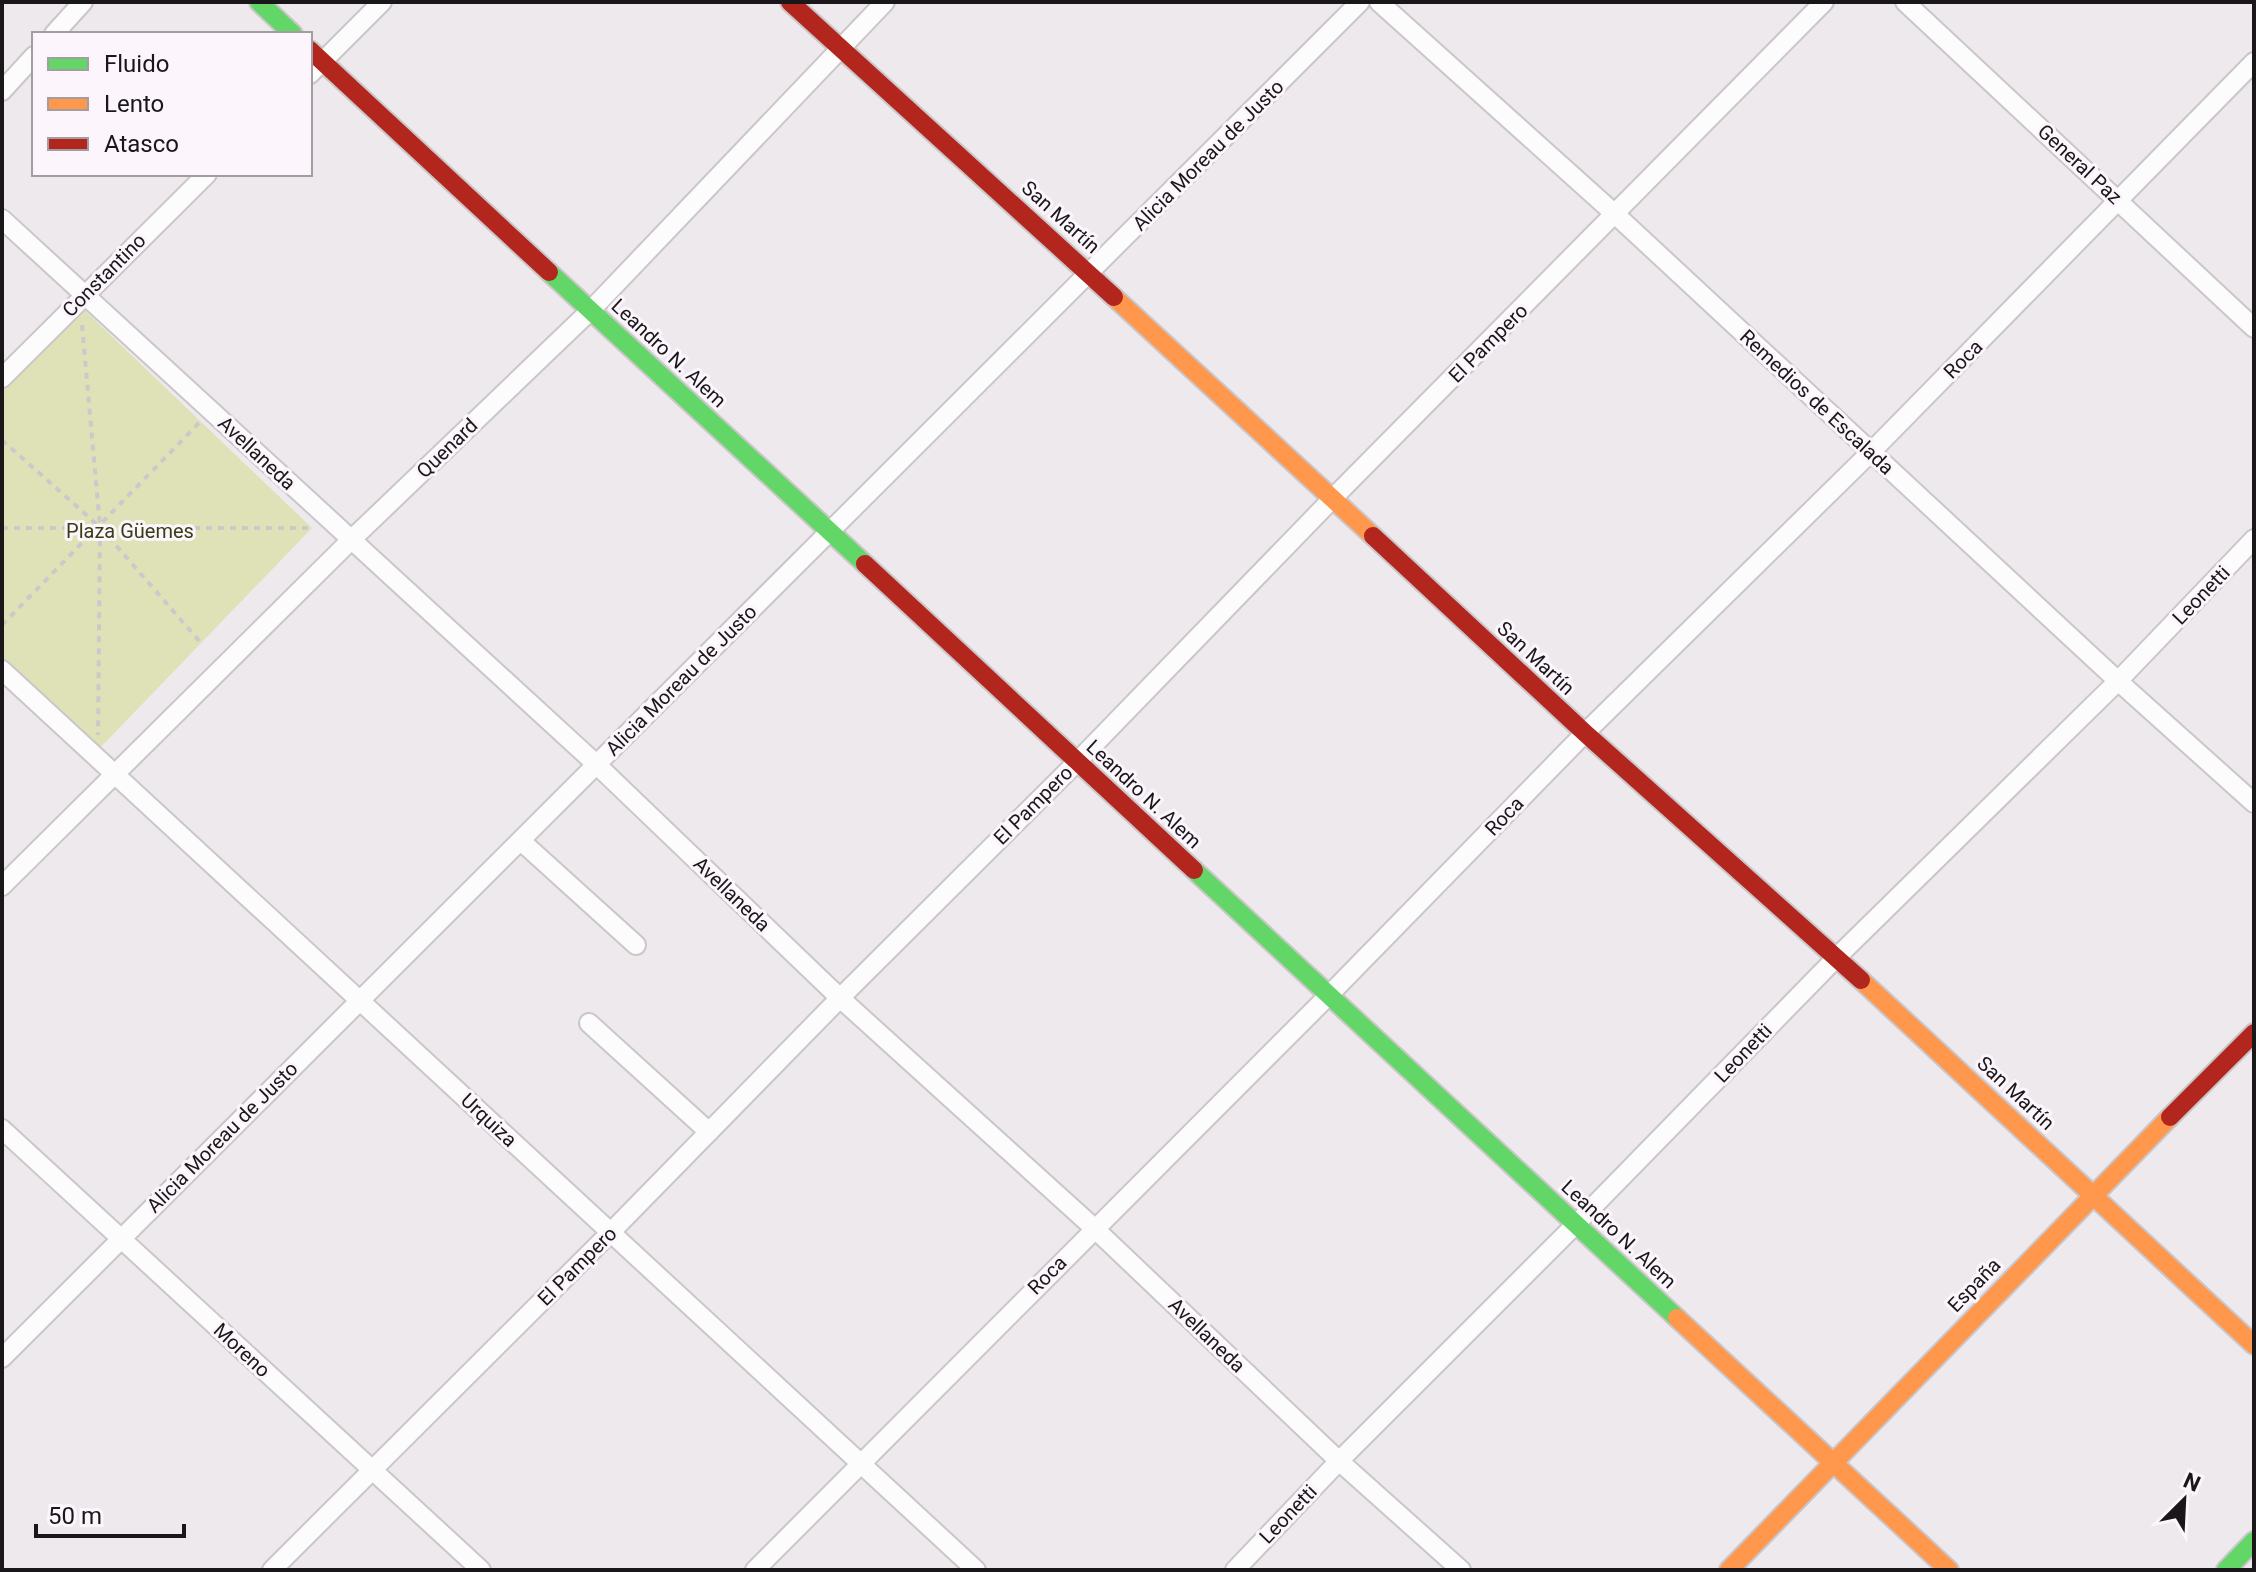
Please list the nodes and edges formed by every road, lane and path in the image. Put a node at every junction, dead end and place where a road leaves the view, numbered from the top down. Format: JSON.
{"nodes":[{"id":1,"x":83,"y":2,"type":"edge"},
{"id":2,"x":259,"y":2,"type":"edge"},
{"id":3,"x":382,"y":2,"type":"edge"},
{"id":4,"x":790,"y":2,"type":"edge"},
{"id":5,"x":885,"y":2,"type":"edge"},
{"id":6,"x":1360,"y":2,"type":"edge"},
{"id":7,"x":1379,"y":2,"type":"edge"},
{"id":8,"x":1824,"y":2,"type":"edge"},
{"id":9,"x":1905,"y":2,"type":"edge"},
{"id":10,"x":56,"y":32,"type":"edge"},
{"id":11,"x":291,"y":32,"type":"edge"},
{"id":12,"x":840,"y":48,"type":"junction"},
{"id":13,"x":32,"y":58,"type":"edge"},
{"id":14,"x":314,"y":62,"type":"edge"},
{"id":15,"x":2254,"y":62,"type":"edge"},
{"id":16,"x":2,"y":91,"type":"edge"},
{"id":17,"x":205,"y":176,"type":"edge"},
{"id":18,"x":2120,"y":201,"type":"junction"},
{"id":19,"x":1616,"y":215,"type":"junction"},
{"id":20,"x":2,"y":219,"type":"edge"},
{"id":21,"x":1090,"y":274,"type":"junction"},
{"id":22,"x":84,"y":294,"type":"junction"},
{"id":23,"x":591,"y":310,"type":"junction"},
{"id":24,"x":81,"y":322,"type":"dead end"},
{"id":25,"x":2254,"y":328,"type":"edge"},
{"id":26,"x":2,"y":378,"type":"edge"},
{"id":27,"x":200,"y":422,"type":"dead end"},
{"id":28,"x":2,"y":440,"type":"edge"},
{"id":29,"x":1871,"y":452,"type":"junction"},
{"id":30,"x":1333,"y":498,"type":"junction"},
{"id":31,"x":100,"y":527,"type":"junction"},
{"id":32,"x":2,"y":528,"type":"edge"},
{"id":33,"x":312,"y":528,"type":"dead end"},
{"id":34,"x":830,"y":532,"type":"junction"},
{"id":35,"x":2254,"y":539,"type":"edge"},
{"id":36,"x":351,"y":540,"type":"junction"},
{"id":37,"x":2,"y":625,"type":"edge"},
{"id":38,"x":201,"y":643,"type":"dead end"},
{"id":39,"x":2,"y":670,"type":"edge"},
{"id":40,"x":2118,"y":681,"type":"junction"},
{"id":41,"x":1585,"y":733,"type":"junction"},
{"id":42,"x":98,"y":750,"type":"dead end"},
{"id":43,"x":1077,"y":762,"type":"junction"},
{"id":44,"x":596,"y":764,"type":"junction"},
{"id":45,"x":114,"y":773,"type":"junction"},
{"id":46,"x":2254,"y":803,"type":"edge"},
{"id":47,"x":521,"y":841,"type":"junction"},
{"id":48,"x":2,"y":886,"type":"edge"},
{"id":49,"x":636,"y":945,"type":"dead end"},
{"id":50,"x":1837,"y":957,"type":"junction"},
{"id":51,"x":1329,"y":995,"type":"junction"},
{"id":52,"x":840,"y":998,"type":"junction"},
{"id":53,"x":361,"y":1001,"type":"junction"},
{"id":54,"x":589,"y":1023,"type":"dead end"},
{"id":55,"x":2254,"y":1033,"type":"edge"},
{"id":56,"x":2,"y":1129,"type":"edge"},
{"id":57,"x":709,"y":1132,"type":"junction"},
{"id":58,"x":2093,"y":1194,"type":"junction"},
{"id":59,"x":1576,"y":1224,"type":"junction"},
{"id":60,"x":1094,"y":1228,"type":"junction"},
{"id":61,"x":611,"y":1232,"type":"junction"},
{"id":62,"x":120,"y":1238,"type":"junction"},
{"id":63,"x":2254,"y":1345,"type":"edge"},
{"id":64,"x":2,"y":1358,"type":"edge"},
{"id":65,"x":1339,"y":1461,"type":"junction"},
{"id":66,"x":1832,"y":1462,"type":"junction"},
{"id":67,"x":861,"y":1464,"type":"junction"},
{"id":68,"x":372,"y":1469,"type":"junction"},
{"id":69,"x":2254,"y":1541,"type":"edge"},
{"id":70,"x":272,"y":1570,"type":"edge"},
{"id":71,"x":481,"y":1570,"type":"edge"},
{"id":72,"x":755,"y":1570,"type":"edge"},
{"id":73,"x":976,"y":1570,"type":"edge"},
{"id":74,"x":1235,"y":1570,"type":"edge"},
{"id":75,"x":1461,"y":1570,"type":"edge"},
{"id":76,"x":1729,"y":1570,"type":"edge"},
{"id":77,"x":1949,"y":1570,"type":"edge"},
{"id":78,"x":2226,"y":1570,"type":"edge"}],
"edges":[{"from":1,"to":10,"type":"street"},
{"from":2,"to":11,"type":"main road"},
{"from":3,"to":14,"type":"street"},
{"from":4,"to":12,"type":"main road","name":"San Martín"},
{"from":5,"to":12,"type":"street","name":"Quenard"},
{"from":6,"to":21,"type":"street","name":"Alicia Moreau de Justo"},
{"from":7,"to":19,"type":"street","name":"Remedios de Escalada"},
{"from":8,"to":19,"type":"street","name":"El Pampero"},
{"from":9,"to":18,"type":"street","name":"General Paz"},
{"from":12,"to":21,"type":"main road","name":"San Martín"},
{"from":12,"to":23,"type":"street","name":"Quenard"},
{"from":13,"to":16,"type":"street"},
{"from":14,"to":23,"type":"main road","name":"Leandro N. Alem"},
{"from":15,"to":18,"type":"street","name":"Roca"},
{"from":17,"to":22,"type":"street","name":"Constantino"},
{"from":18,"to":25,"type":"street","name":"General Paz"},
{"from":18,"to":29,"type":"street","name":"Roca"},
{"from":19,"to":29,"type":"street","name":"Remedios de Escalada"},
{"from":19,"to":30,"type":"street","name":"El Pampero"},
{"from":20,"to":22,"type":"street","name":"Avellaneda"},
{"from":21,"to":30,"type":"main road","name":"San Martín"},
{"from":21,"to":34,"type":"street","name":"Alicia Moreau de Justo"},
{"from":22,"to":26,"type":"street","name":"Constantino"},
{"from":22,"to":36,"type":"street","name":"Avellaneda"},
{"from":23,"to":34,"type":"main road","name":"Leandro N. Alem"},
{"from":23,"to":36,"type":"street","name":"Quenard"},
{"from":24,"to":31,"type":"path"},
{"from":27,"to":31,"type":"path"},
{"from":28,"to":31,"type":"path"},
{"from":29,"to":40,"type":"street","name":"Remedios de Escalada"},
{"from":29,"to":41,"type":"street","name":"Roca"},
{"from":30,"to":41,"type":"main road","name":"San Martín"},
{"from":30,"to":43,"type":"street","name":"El Pampero"},
{"from":31,"to":32,"type":"path"},
{"from":31,"to":33,"type":"path"},
{"from":31,"to":37,"type":"path"},
{"from":31,"to":38,"type":"path"},
{"from":31,"to":42,"type":"path"},
{"from":34,"to":43,"type":"main road","name":"Leandro N. Alem"},
{"from":34,"to":44,"type":"street","name":"Alicia Moreau de Justo"},
{"from":35,"to":40,"type":"street","name":"Leonetti"},
{"from":36,"to":44,"type":"street","name":"Avellaneda"},
{"from":36,"to":45,"type":"street","name":"Quenard"},
{"from":39,"to":45,"type":"street","name":"Urquiza"},
{"from":40,"to":46,"type":"street","name":"Remedios de Escalada"},
{"from":40,"to":50,"type":"street","name":"Leonetti"},
{"from":41,"to":50,"type":"main road","name":"San Martín"},
{"from":41,"to":51,"type":"street","name":"Roca"},
{"from":43,"to":51,"type":"main road","name":"Leandro N. Alem"},
{"from":43,"to":52,"type":"street","name":"El Pampero"},
{"from":44,"to":47,"type":"street","name":"Alicia Moreau de Justo"},
{"from":44,"to":52,"type":"street","name":"Avellaneda"},
{"from":45,"to":48,"type":"street","name":"Quenard"},
{"from":45,"to":53,"type":"street","name":"Urquiza"},
{"from":47,"to":49,"type":"street"},
{"from":47,"to":53,"type":"street","name":"Alicia Moreau de Justo"},
{"from":50,"to":58,"type":"main road","name":"San Martín"},
{"from":50,"to":59,"type":"street","name":"Leonetti"},
{"from":51,"to":59,"type":"main road","name":"Leandro N. Alem"},
{"from":51,"to":60,"type":"street","name":"Roca"},
{"from":52,"to":57,"type":"street","name":"El Pampero"},
{"from":52,"to":60,"type":"street","name":"Avellaneda"},
{"from":53,"to":61,"type":"street","name":"Urquiza"},
{"from":53,"to":62,"type":"street","name":"Alicia Moreau de Justo"},
{"from":54,"to":57,"type":"street"},
{"from":55,"to":58,"type":"main road","name":"España"},
{"from":56,"to":62,"type":"street","name":"Moreno"},
{"from":57,"to":61,"type":"street","name":"El Pampero"},
{"from":58,"to":63,"type":"main road","name":"San Martín"},
{"from":58,"to":66,"type":"main road","name":"España"},
{"from":59,"to":65,"type":"street","name":"Leonetti"},
{"from":59,"to":66,"type":"main road","name":"Leandro N. Alem"},
{"from":60,"to":65,"type":"street","name":"Avellaneda"},
{"from":60,"to":67,"type":"street","name":"Roca"},
{"from":61,"to":67,"type":"street","name":"Urquiza"},
{"from":61,"to":68,"type":"street","name":"El Pampero"},
{"from":62,"to":64,"type":"street","name":"Alicia Moreau de Justo"},
{"from":62,"to":68,"type":"street","name":"Moreno"},
{"from":65,"to":74,"type":"street","name":"Leonetti"},
{"from":65,"to":75,"type":"street","name":"Avellaneda"},
{"from":66,"to":76,"type":"main road","name":"España"},
{"from":66,"to":77,"type":"main road","name":"Leandro N. Alem"},
{"from":67,"to":72,"type":"street","name":"Roca"},
{"from":67,"to":73,"type":"street","name":"Urquiza"},
{"from":68,"to":70,"type":"street","name":"El Pampero"},
{"from":68,"to":71,"type":"street","name":"Moreno"},
{"from":69,"to":78,"type":"main road"}]}
